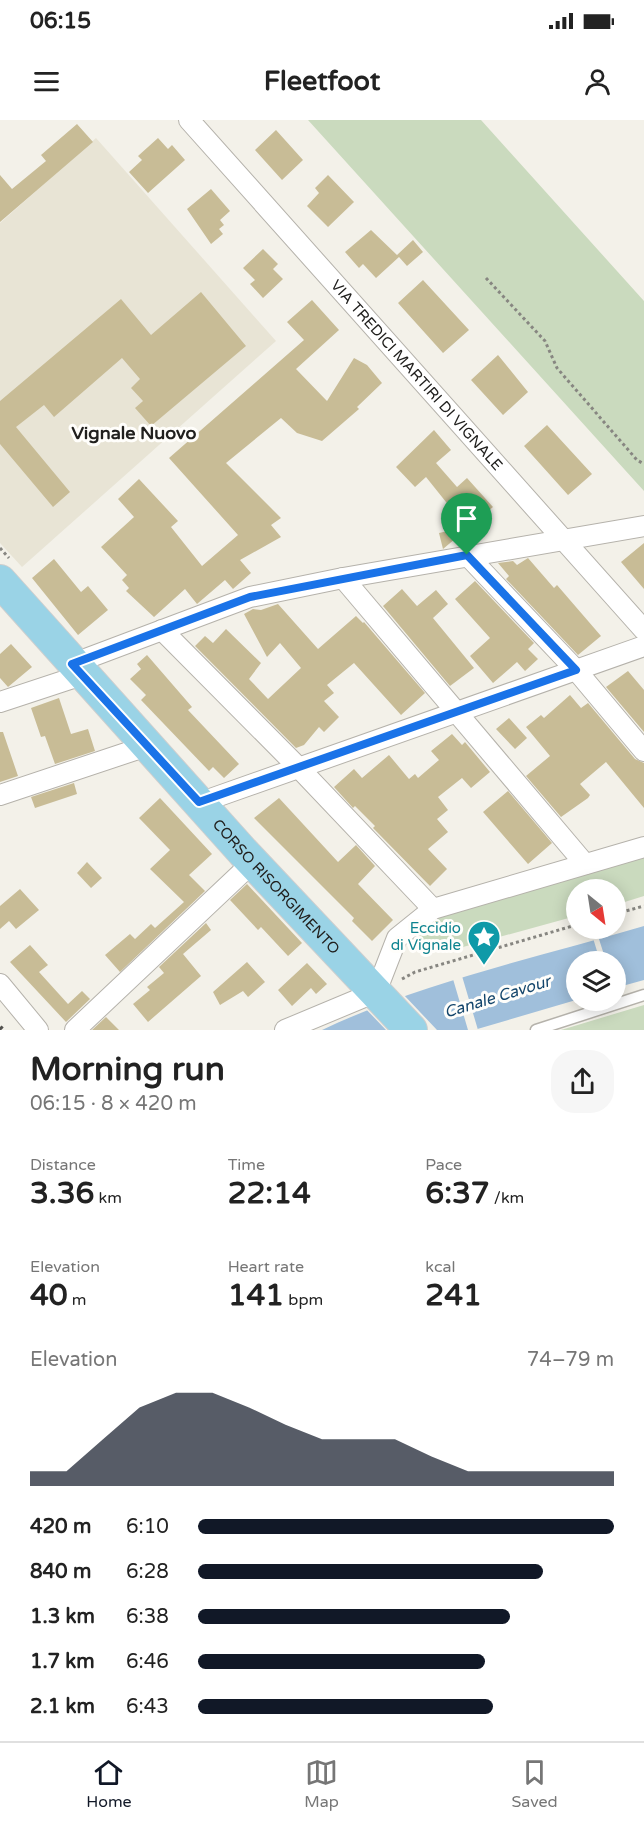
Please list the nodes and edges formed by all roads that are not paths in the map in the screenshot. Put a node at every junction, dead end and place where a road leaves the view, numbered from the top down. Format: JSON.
{"nodes":[{"id":1,"x":189,"y":120,"type":"edge"},
{"id":2,"x":644,"y":526,"type":"edge"},
{"id":3,"x":562,"y":538,"type":"junction"},
{"id":4,"x":467,"y":555,"type":"junction"},
{"id":5,"x":343,"y":578,"type":"junction"},
{"id":6,"x":0,"y":581,"type":"edge"},
{"id":7,"x":162,"y":630,"type":"junction"},
{"id":8,"x":644,"y":630,"type":"edge"},
{"id":9,"x":644,"y":646,"type":"edge"},
{"id":10,"x":77,"y":669,"type":"junction"},
{"id":11,"x":576,"y":670,"type":"junction"},
{"id":12,"x":0,"y":702,"type":"edge"},
{"id":13,"x":458,"y":713,"type":"junction"},
{"id":14,"x":147,"y":746,"type":"junction"},
{"id":15,"x":644,"y":751,"type":"edge"},
{"id":16,"x":299,"y":768,"type":"junction"},
{"id":17,"x":0,"y":795,"type":"edge"},
{"id":18,"x":199,"y":802,"type":"junction"},
{"id":19,"x":644,"y":847,"type":"edge"},
{"id":20,"x":253,"y":862,"type":"junction"},
{"id":21,"x":585,"y":864,"type":"junction"},
{"id":22,"x":433,"y":909,"type":"junction"},
{"id":23,"x":0,"y":984,"type":"edge"},
{"id":24,"x":379,"y":995,"type":"junction"},
{"id":25,"x":644,"y":995,"type":"edge"},
{"id":26,"x":38,"y":1030,"type":"edge"},
{"id":27,"x":75,"y":1030,"type":"edge"},
{"id":28,"x":285,"y":1030,"type":"edge"},
{"id":29,"x":411,"y":1030,"type":"edge"},
{"id":30,"x":536,"y":1030,"type":"edge"}],
"edges":[{"from":1,"to":3,"type":"street","name":"VIA TREDICI MARTIRI DI VIGNALE"},
{"from":2,"to":3,"type":"street"},
{"from":3,"to":4,"type":"street"},
{"from":3,"to":8,"type":"street","name":"VIA TREDICI MARTIRI DI VIGNALE"},
{"from":4,"to":5,"type":"street"},
{"from":4,"to":11,"type":"street"},
{"from":5,"to":7,"type":"street"},
{"from":5,"to":13,"type":"street"},
{"from":6,"to":10,"type":"main road","name":"CORSO RISORGIMENTO"},
{"from":7,"to":10,"type":"street"},
{"from":7,"to":16,"type":"street"},
{"from":9,"to":11,"type":"street"},
{"from":10,"to":12,"type":"street"},
{"from":10,"to":14,"type":"main road","name":"CORSO RISORGIMENTO"},
{"from":11,"to":13,"type":"street"},
{"from":11,"to":15,"type":"street"},
{"from":13,"to":16,"type":"street"},
{"from":13,"to":21,"type":"street"},
{"from":14,"to":17,"type":"street"},
{"from":14,"to":18,"type":"main road","name":"CORSO RISORGIMENTO"},
{"from":16,"to":18,"type":"street"},
{"from":16,"to":22,"type":"street"},
{"from":18,"to":20,"type":"main road","name":"CORSO RISORGIMENTO"},
{"from":19,"to":21,"type":"street"},
{"from":20,"to":24,"type":"main road","name":"CORSO RISORGIMENTO"},
{"from":20,"to":27,"type":"street"},
{"from":21,"to":22,"type":"street"},
{"from":22,"to":24,"type":"street"},
{"from":23,"to":26,"type":"street"},
{"from":24,"to":28,"type":"street"},
{"from":24,"to":29,"type":"main road","name":"CORSO RISORGIMENTO"},
{"from":25,"to":30,"type":"lane"}]}
